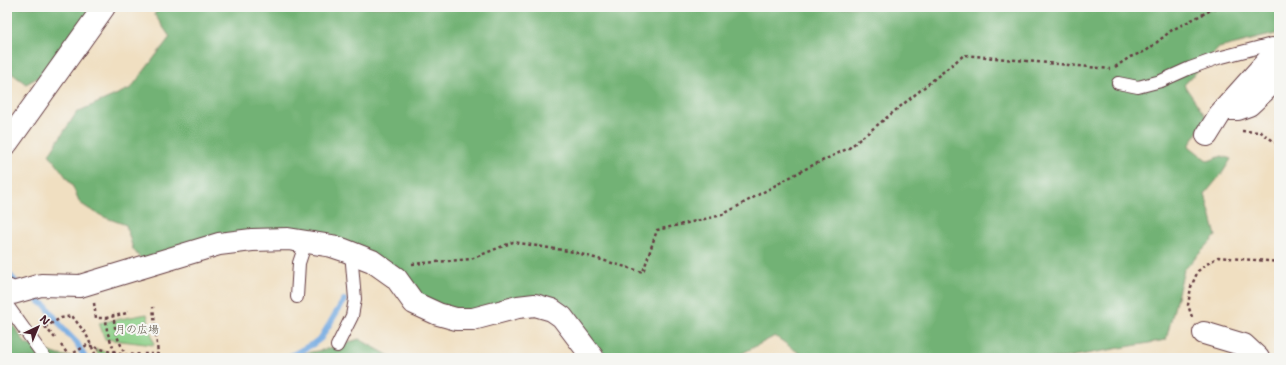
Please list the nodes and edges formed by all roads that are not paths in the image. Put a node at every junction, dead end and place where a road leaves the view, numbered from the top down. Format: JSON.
{"nodes":[{"id":1,"x":104,"y":7,"type":"edge"},
{"id":2,"x":1279,"y":47,"type":"edge"},
{"id":3,"x":1279,"y":77,"type":"edge"},
{"id":4,"x":1118,"y":83,"type":"dead end"},
{"id":5,"x":1224,"y":109,"type":"junction"},
{"id":6,"x":1206,"y":135,"type":"dead end"},
{"id":7,"x":7,"y":143,"type":"edge"},
{"id":8,"x":306,"y":242,"type":"junction"},
{"id":9,"x":351,"y":252,"type":"junction"},
{"id":10,"x":17,"y":293,"type":"edge"},
{"id":11,"x":297,"y":297,"type":"dead end"},
{"id":12,"x":1204,"y":333,"type":"road end"},
{"id":13,"x":337,"y":346,"type":"dead end"},
{"id":14,"x":45,"y":358,"type":"edge"},
{"id":15,"x":593,"y":358,"type":"edge"},
{"id":16,"x":1258,"y":358,"type":"edge"}],
"edges":[{"from":1,"to":7,"type":"street"},
{"from":2,"to":4,"type":"lane"},
{"from":2,"to":5,"type":"street"},
{"from":3,"to":5,"type":"street"},
{"from":5,"to":6,"type":"street"},
{"from":8,"to":9,"type":"street"},
{"from":8,"to":10,"type":"street"},
{"from":8,"to":11,"type":"lane"},
{"from":9,"to":13,"type":"lane"},
{"from":9,"to":15,"type":"street"},
{"from":10,"to":14,"type":"lane"},
{"from":12,"to":16,"type":"street"}]}
